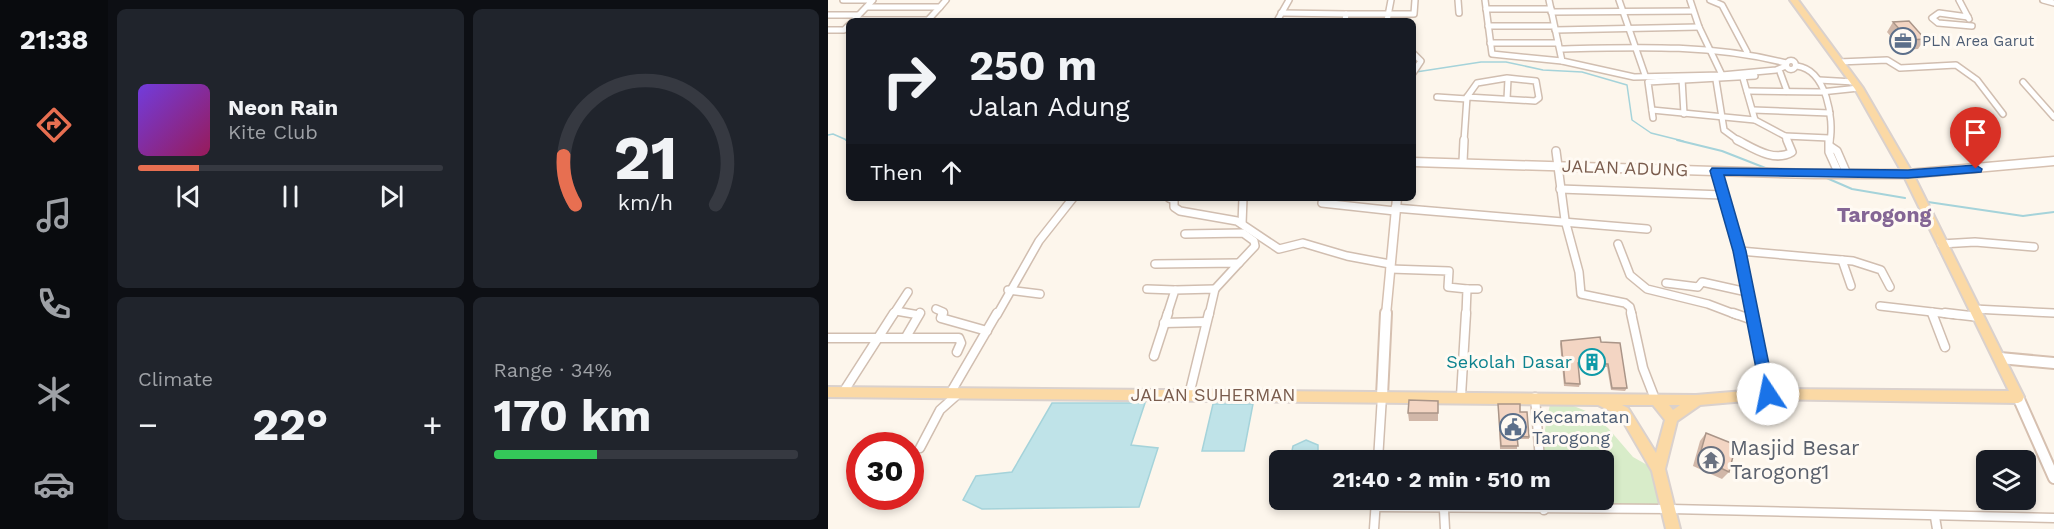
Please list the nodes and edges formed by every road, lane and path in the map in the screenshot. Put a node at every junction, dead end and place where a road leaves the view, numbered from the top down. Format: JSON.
{"nodes":[{"id":1,"x":843,"y":0,"type":"edge"},
{"id":2,"x":873,"y":0,"type":"edge"},
{"id":3,"x":946,"y":0,"type":"edge"},
{"id":4,"x":1289,"y":0,"type":"edge"},
{"id":5,"x":1391,"y":0,"type":"edge"},
{"id":6,"x":1415,"y":0,"type":"edge"},
{"id":7,"x":1458,"y":0,"type":"edge"},
{"id":8,"x":1485,"y":0,"type":"edge"},
{"id":9,"x":1549,"y":0,"type":"edge"},
{"id":10,"x":1619,"y":0,"type":"edge"},
{"id":11,"x":1690,"y":0,"type":"edge"},
{"id":12,"x":1710,"y":0,"type":"edge"},
{"id":13,"x":1794,"y":0,"type":"edge"},
{"id":14,"x":1959,"y":0,"type":"edge"},
{"id":15,"x":2043,"y":0,"type":"edge"},
{"id":16,"x":2054,"y":3,"type":"edge"},
{"id":17,"x":867,"y":7,"type":"junction"},
{"id":18,"x":940,"y":7,"type":"junction"},
{"id":19,"x":1486,"y":9,"type":"junction"},
{"id":20,"x":1551,"y":10,"type":"junction"},
{"id":21,"x":1624,"y":12,"type":"junction"},
{"id":22,"x":1693,"y":12,"type":"junction"},
{"id":23,"x":1281,"y":13,"type":"junction"},
{"id":24,"x":1389,"y":13,"type":"junction"},
{"id":25,"x":1346,"y":14,"type":"junction"},
{"id":26,"x":1459,"y":14,"type":"dead end"},
{"id":27,"x":828,"y":15,"type":"edge"},
{"id":28,"x":1968,"y":17,"type":"junction"},
{"id":29,"x":855,"y":18,"type":"edge"},
{"id":30,"x":930,"y":18,"type":"edge"},
{"id":31,"x":1278,"y":18,"type":"edge"},
{"id":32,"x":1346,"y":18,"type":"edge"},
{"id":33,"x":1388,"y":18,"type":"edge"},
{"id":34,"x":1488,"y":26,"type":"junction"},
{"id":35,"x":1699,"y":27,"type":"junction"},
{"id":36,"x":846,"y":28,"type":"edge"},
{"id":37,"x":1555,"y":28,"type":"junction"},
{"id":38,"x":1629,"y":29,"type":"junction"},
{"id":39,"x":828,"y":30,"type":"edge"},
{"id":40,"x":1490,"y":43,"type":"junction"},
{"id":41,"x":1559,"y":46,"type":"junction"},
{"id":42,"x":1709,"y":47,"type":"junction"},
{"id":43,"x":1636,"y":48,"type":"junction"},
{"id":44,"x":1747,"y":52,"type":"junction"},
{"id":45,"x":1562,"y":61,"type":"junction"},
{"id":46,"x":1839,"y":63,"type":"junction"},
{"id":47,"x":1787,"y":65,"type":"junction"},
{"id":48,"x":1780,"y":72,"type":"junction"},
{"id":49,"x":1645,"y":75,"type":"junction"},
{"id":50,"x":1722,"y":75,"type":"junction"},
{"id":51,"x":1743,"y":78,"type":"junction"},
{"id":52,"x":1508,"y":79,"type":"junction"},
{"id":53,"x":1682,"y":79,"type":"junction"},
{"id":54,"x":1716,"y":80,"type":"junction"},
{"id":55,"x":1819,"y":80,"type":"junction"},
{"id":56,"x":2023,"y":82,"type":"dead end"},
{"id":57,"x":1856,"y":85,"type":"junction"},
{"id":58,"x":1747,"y":91,"type":"junction"},
{"id":59,"x":1787,"y":91,"type":"junction"},
{"id":60,"x":1821,"y":92,"type":"junction"},
{"id":61,"x":1437,"y":97,"type":"dead end"},
{"id":62,"x":1467,"y":98,"type":"junction"},
{"id":63,"x":1507,"y":99,"type":"junction"},
{"id":64,"x":1652,"y":110,"type":"junction"},
{"id":65,"x":1753,"y":110,"type":"junction"},
{"id":66,"x":1830,"y":113,"type":"junction"},
{"id":67,"x":1684,"y":114,"type":"junction"},
{"id":68,"x":2003,"y":114,"type":"dead end"},
{"id":69,"x":1722,"y":116,"type":"junction"},
{"id":70,"x":2054,"y":117,"type":"edge"},
{"id":71,"x":1653,"y":118,"type":"dead end"},
{"id":72,"x":1755,"y":120,"type":"junction"},
{"id":73,"x":1785,"y":136,"type":"junction"},
{"id":74,"x":1828,"y":138,"type":"junction"},
{"id":75,"x":1556,"y":151,"type":"dead end"},
{"id":76,"x":2054,"y":161,"type":"edge"},
{"id":77,"x":1416,"y":162,"type":"edge"},
{"id":78,"x":1463,"y":162,"type":"junction"},
{"id":79,"x":1557,"y":165,"type":"junction"},
{"id":80,"x":1716,"y":171,"type":"junction"},
{"id":81,"x":1843,"y":174,"type":"junction"},
{"id":82,"x":1908,"y":174,"type":"junction"},
{"id":83,"x":1560,"y":189,"type":"junction"},
{"id":84,"x":1723,"y":195,"type":"junction"},
{"id":85,"x":1070,"y":201,"type":"edge"},
{"id":86,"x":1174,"y":201,"type":"edge"},
{"id":87,"x":1243,"y":201,"type":"edge"},
{"id":88,"x":1322,"y":201,"type":"edge"},
{"id":89,"x":1396,"y":206,"type":"edge"},
{"id":90,"x":1565,"y":220,"type":"junction"},
{"id":91,"x":1242,"y":224,"type":"junction"},
{"id":92,"x":1647,"y":229,"type":"dead end"},
{"id":93,"x":1185,"y":234,"type":"dead end"},
{"id":94,"x":1618,"y":244,"type":"dead end"},
{"id":95,"x":1941,"y":244,"type":"junction"},
{"id":96,"x":2034,"y":248,"type":"dead end"},
{"id":97,"x":1740,"y":251,"type":"junction"},
{"id":98,"x":1842,"y":260,"type":"junction"},
{"id":99,"x":1239,"y":263,"type":"junction"},
{"id":100,"x":1155,"y":264,"type":"dead end"},
{"id":101,"x":1390,"y":267,"type":"junction"},
{"id":102,"x":1666,"y":283,"type":"dead end"},
{"id":103,"x":1851,"y":286,"type":"dead end"},
{"id":104,"x":1890,"y":287,"type":"dead end"},
{"id":105,"x":1147,"y":289,"type":"dead end"},
{"id":106,"x":1215,"y":289,"type":"junction"},
{"id":107,"x":1467,"y":289,"type":"junction"},
{"id":108,"x":1478,"y":289,"type":"dead end"},
{"id":109,"x":1008,"y":290,"type":"junction"},
{"id":110,"x":1175,"y":290,"type":"junction"},
{"id":111,"x":908,"y":292,"type":"dead end"},
{"id":112,"x":1747,"y":292,"type":"junction"},
{"id":113,"x":1040,"y":294,"type":"dead end"},
{"id":114,"x":1880,"y":306,"type":"dead end"},
{"id":115,"x":936,"y":309,"type":"dead end"},
{"id":116,"x":896,"y":311,"type":"junction"},
{"id":117,"x":1932,"y":312,"type":"junction"},
{"id":118,"x":1976,"y":313,"type":"junction"},
{"id":119,"x":2054,"y":313,"type":"edge"},
{"id":120,"x":1754,"y":320,"type":"junction"},
{"id":121,"x":1206,"y":322,"type":"junction"},
{"id":122,"x":1164,"y":323,"type":"junction"},
{"id":123,"x":987,"y":331,"type":"junction"},
{"id":124,"x":878,"y":336,"type":"junction"},
{"id":125,"x":906,"y":337,"type":"junction"},
{"id":126,"x":828,"y":338,"type":"edge"},
{"id":127,"x":1945,"y":347,"type":"dead end"},
{"id":128,"x":957,"y":352,"type":"dead end"},
{"id":129,"x":1154,"y":356,"type":"dead end"},
{"id":130,"x":2000,"y":358,"type":"junction"},
{"id":131,"x":2054,"y":363,"type":"edge"},
{"id":132,"x":844,"y":391,"type":"junction"},
{"id":133,"x":828,"y":392,"type":"edge"},
{"id":134,"x":955,"y":392,"type":"junction"},
{"id":135,"x":1768,"y":394,"type":"junction"},
{"id":136,"x":1189,"y":395,"type":"junction"},
{"id":137,"x":1382,"y":396,"type":"junction"},
{"id":138,"x":1461,"y":396,"type":"junction"},
{"id":139,"x":1535,"y":397,"type":"junction"},
{"id":140,"x":2018,"y":397,"type":"junction"},
{"id":141,"x":1598,"y":399,"type":"junction"},
{"id":142,"x":1634,"y":399,"type":"junction"},
{"id":143,"x":1655,"y":399,"type":"junction"},
{"id":144,"x":1698,"y":400,"type":"junction"},
{"id":145,"x":1624,"y":412,"type":"junction"},
{"id":146,"x":1672,"y":418,"type":"junction"},
{"id":147,"x":924,"y":440,"type":"edge"},
{"id":148,"x":1663,"y":448,"type":"junction"},
{"id":149,"x":1646,"y":449,"type":"junction"},
{"id":150,"x":1379,"y":450,"type":"edge"},
{"id":151,"x":1539,"y":450,"type":"edge"},
{"id":152,"x":1658,"y":469,"type":"junction"},
{"id":153,"x":2054,"y":478,"type":"edge"},
{"id":154,"x":1614,"y":509,"type":"edge"},
{"id":155,"x":1669,"y":509,"type":"junction"},
{"id":156,"x":1375,"y":510,"type":"edge"},
{"id":157,"x":1444,"y":510,"type":"edge"},
{"id":158,"x":1935,"y":517,"type":"junction"},
{"id":159,"x":2054,"y":518,"type":"edge"},
{"id":160,"x":1374,"y":529,"type":"edge"},
{"id":161,"x":1445,"y":529,"type":"edge"},
{"id":162,"x":1673,"y":529,"type":"edge"},
{"id":163,"x":1937,"y":529,"type":"edge"}],
"edges":[{"from":1,"to":2,"type":"street"},
{"from":2,"to":17,"type":"street"},
{"from":3,"to":18,"type":"street"},
{"from":4,"to":23,"type":"street"},
{"from":5,"to":24,"type":"street"},
{"from":6,"to":24,"type":"street"},
{"from":7,"to":26,"type":"street"},
{"from":8,"to":19,"type":"street"},
{"from":9,"to":20,"type":"street"},
{"from":10,"to":21,"type":"street"},
{"from":11,"to":22,"type":"street"},
{"from":12,"to":44,"type":"street"},
{"from":13,"to":46,"type":"main road"},
{"from":14,"to":28,"type":"street"},
{"from":15,"to":16,"type":"street"},
{"from":17,"to":18,"type":"street"},
{"from":17,"to":29,"type":"street"},
{"from":18,"to":30,"type":"street"},
{"from":19,"to":20,"type":"street"},
{"from":19,"to":34,"type":"street"},
{"from":20,"to":21,"type":"street"},
{"from":20,"to":37,"type":"street"},
{"from":21,"to":22,"type":"street"},
{"from":21,"to":38,"type":"street"},
{"from":22,"to":35,"type":"street"},
{"from":23,"to":25,"type":"street"},
{"from":23,"to":31,"type":"street"},
{"from":24,"to":25,"type":"street"},
{"from":24,"to":33,"type":"street"},
{"from":25,"to":32,"type":"street"},
{"from":27,"to":29,"type":"street"},
{"from":28,"to":28,"type":"street"},
{"from":34,"to":37,"type":"street"},
{"from":34,"to":40,"type":"street"},
{"from":35,"to":38,"type":"street"},
{"from":35,"to":42,"type":"street"},
{"from":36,"to":39,"type":"street"},
{"from":37,"to":38,"type":"street"},
{"from":37,"to":41,"type":"street"},
{"from":38,"to":43,"type":"street"},
{"from":40,"to":41,"type":"street"},
{"from":40,"to":45,"type":"street"},
{"from":41,"to":43,"type":"street"},
{"from":41,"to":45,"type":"street"},
{"from":42,"to":43,"type":"street"},
{"from":42,"to":44,"type":"street"},
{"from":42,"to":50,"type":"street"},
{"from":43,"to":49,"type":"street"},
{"from":44,"to":47,"type":"street"},
{"from":45,"to":49,"type":"street"},
{"from":46,"to":57,"type":"main road"},
{"from":46,"to":68,"type":"street"},
{"from":47,"to":48,"type":"street"},
{"from":47,"to":50,"type":"street"},
{"from":47,"to":55,"type":"street"},
{"from":48,"to":51,"type":"street"},
{"from":48,"to":59,"type":"street"},
{"from":49,"to":50,"type":"street"},
{"from":51,"to":54,"type":"street"},
{"from":51,"to":58,"type":"street"},
{"from":52,"to":62,"type":"street"},
{"from":52,"to":63,"type":"street"},
{"from":52,"to":63,"type":"street"},
{"from":53,"to":54,"type":"street"},
{"from":53,"to":64,"type":"street"},
{"from":53,"to":67,"type":"street"},
{"from":54,"to":69,"type":"street"},
{"from":55,"to":57,"type":"street"},
{"from":55,"to":60,"type":"street"},
{"from":56,"to":70,"type":"street"},
{"from":57,"to":60,"type":"street"},
{"from":57,"to":82,"type":"main road"},
{"from":58,"to":59,"type":"street"},
{"from":58,"to":65,"type":"street"},
{"from":59,"to":60,"type":"street"},
{"from":60,"to":66,"type":"street"},
{"from":61,"to":62,"type":"street"},
{"from":62,"to":63,"type":"street"},
{"from":62,"to":78,"type":"street"},
{"from":64,"to":67,"type":"street"},
{"from":64,"to":71,"type":"street"},
{"from":65,"to":66,"type":"street"},
{"from":65,"to":72,"type":"street"},
{"from":66,"to":74,"type":"street"},
{"from":67,"to":69,"type":"street"},
{"from":69,"to":72,"type":"street"},
{"from":69,"to":73,"type":"street"},
{"from":72,"to":73,"type":"street"},
{"from":73,"to":74,"type":"street"},
{"from":74,"to":81,"type":"street"},
{"from":75,"to":79,"type":"street"},
{"from":76,"to":82,"type":"main road","name":"JALAN ADUNG"},
{"from":77,"to":78,"type":"main road","name":"JALAN ADUNG"},
{"from":78,"to":79,"type":"main road","name":"JALAN ADUNG"},
{"from":79,"to":80,"type":"main road","name":"JALAN ADUNG"},
{"from":79,"to":83,"type":"street"},
{"from":80,"to":81,"type":"main road","name":"JALAN ADUNG"},
{"from":80,"to":84,"type":"street"},
{"from":81,"to":82,"type":"main road","name":"JALAN ADUNG"},
{"from":82,"to":95,"type":"main road"},
{"from":83,"to":84,"type":"street"},
{"from":83,"to":90,"type":"street"},
{"from":84,"to":97,"type":"street"},
{"from":85,"to":109,"type":"street"},
{"from":86,"to":91,"type":"street"},
{"from":87,"to":91,"type":"street"},
{"from":88,"to":89,"type":"street"},
{"from":89,"to":90,"type":"street"},
{"from":89,"to":101,"type":"main road"},
{"from":90,"to":92,"type":"street"},
{"from":90,"to":143,"type":"street"},
{"from":91,"to":101,"type":"street"},
{"from":93,"to":99,"type":"street"},
{"from":94,"to":120,"type":"street"},
{"from":95,"to":96,"type":"street"},
{"from":95,"to":118,"type":"main road"},
{"from":97,"to":98,"type":"street"},
{"from":97,"to":112,"type":"street"},
{"from":98,"to":103,"type":"street"},
{"from":98,"to":104,"type":"street"},
{"from":99,"to":100,"type":"street"},
{"from":99,"to":106,"type":"street"},
{"from":101,"to":107,"type":"street"},
{"from":101,"to":137,"type":"main road"},
{"from":102,"to":112,"type":"street"},
{"from":105,"to":110,"type":"street"},
{"from":106,"to":110,"type":"street"},
{"from":106,"to":121,"type":"street"},
{"from":107,"to":108,"type":"street"},
{"from":107,"to":138,"type":"street"},
{"from":109,"to":113,"type":"street"},
{"from":109,"to":123,"type":"street"},
{"from":110,"to":122,"type":"street"},
{"from":111,"to":116,"type":"street"},
{"from":112,"to":120,"type":"street"},
{"from":114,"to":117,"type":"street"},
{"from":115,"to":123,"type":"street"},
{"from":116,"to":124,"type":"street"},
{"from":116,"to":125,"type":"street"},
{"from":117,"to":118,"type":"street"},
{"from":117,"to":127,"type":"street"},
{"from":118,"to":119,"type":"street"},
{"from":118,"to":130,"type":"main road"},
{"from":120,"to":135,"type":"street"},
{"from":121,"to":122,"type":"street"},
{"from":121,"to":136,"type":"street"},
{"from":122,"to":129,"type":"street"},
{"from":123,"to":134,"type":"street"},
{"from":124,"to":125,"type":"street"},
{"from":124,"to":126,"type":"street"},
{"from":124,"to":132,"type":"street"},
{"from":125,"to":128,"type":"street"},
{"from":130,"to":131,"type":"main road"},
{"from":130,"to":140,"type":"main road"},
{"from":132,"to":133,"type":"main road","name":"JALAN SUHERMAN"},
{"from":132,"to":134,"type":"main road","name":"JALAN SUHERMAN"},
{"from":134,"to":136,"type":"main road","name":"JALAN SUHERMAN"},
{"from":134,"to":147,"type":"street"},
{"from":135,"to":140,"type":"main road","name":"JALAN SUHERMAN"},
{"from":135,"to":144,"type":"main road","name":"JALAN SUHERMAN"},
{"from":136,"to":137,"type":"main road","name":"JALAN SUHERMAN"},
{"from":137,"to":138,"type":"main road","name":"JALAN SUHERMAN"},
{"from":137,"to":150,"type":"street"},
{"from":138,"to":139,"type":"main road","name":"JALAN SUHERMAN"},
{"from":139,"to":141,"type":"main road","name":"JALAN SUHERMAN"},
{"from":139,"to":151,"type":"street"},
{"from":140,"to":153,"type":"main road"},
{"from":141,"to":142,"type":"main road","name":"JALAN SUHERMAN"},
{"from":141,"to":145,"type":"main road"},
{"from":142,"to":143,"type":"main road","name":"JALAN SUHERMAN"},
{"from":142,"to":145,"type":"main road"},
{"from":143,"to":144,"type":"main road","name":"JALAN SUHERMAN"},
{"from":143,"to":146,"type":"main road"},
{"from":144,"to":146,"type":"main road"},
{"from":145,"to":149,"type":"main road"},
{"from":146,"to":148,"type":"main road"},
{"from":148,"to":149,"type":"main road"},
{"from":148,"to":152,"type":"main road"},
{"from":149,"to":152,"type":"main road"},
{"from":152,"to":155,"type":"main road"},
{"from":154,"to":155,"type":"street"},
{"from":155,"to":158,"type":"street"},
{"from":155,"to":162,"type":"main road"},
{"from":156,"to":160,"type":"street"},
{"from":157,"to":161,"type":"street"},
{"from":158,"to":159,"type":"street"},
{"from":158,"to":163,"type":"street"}]}
